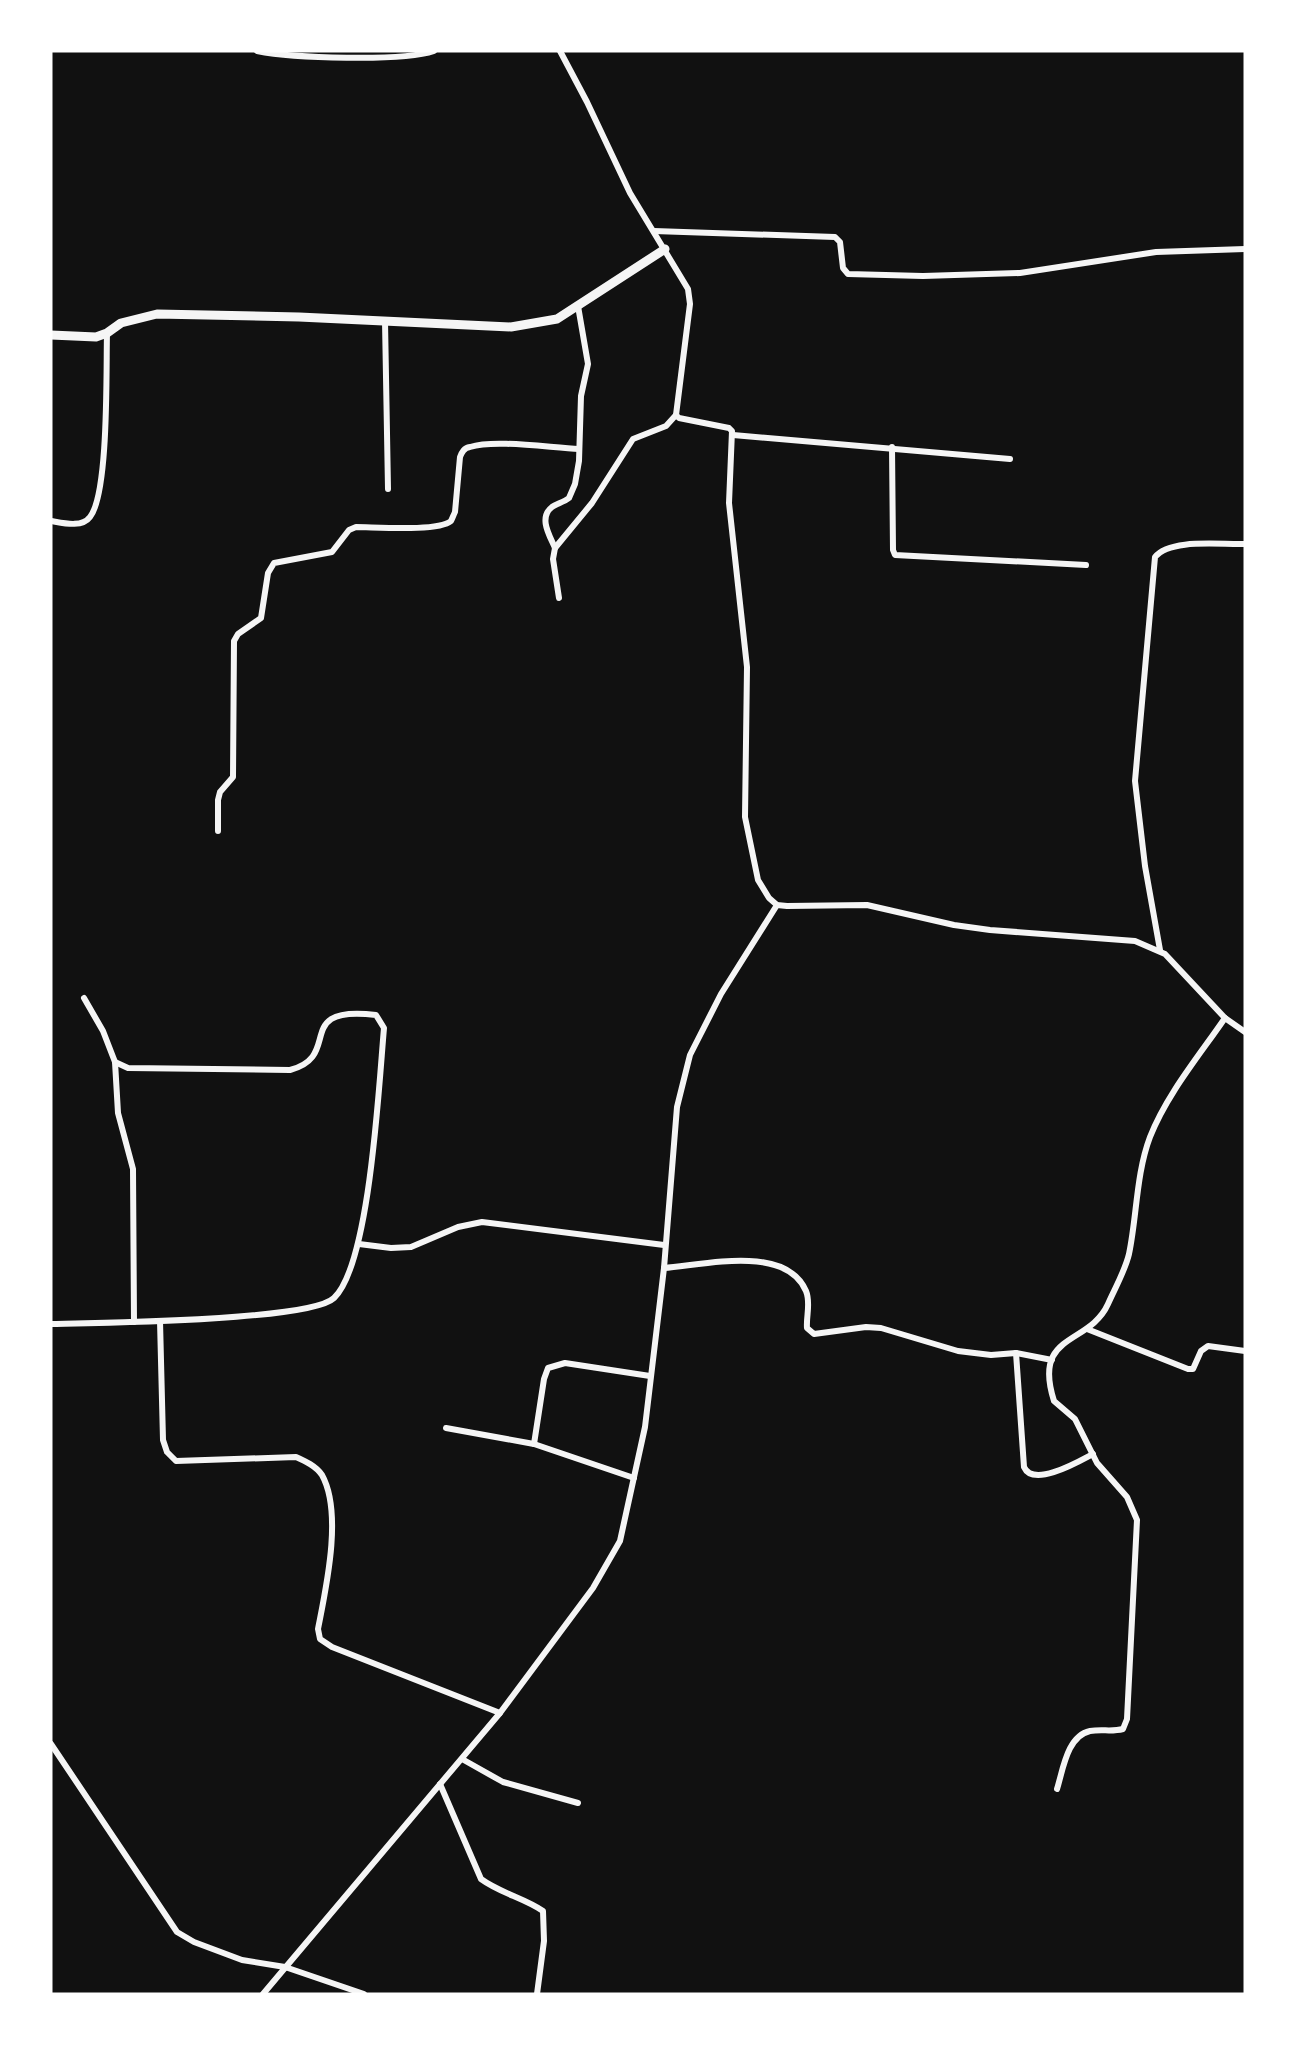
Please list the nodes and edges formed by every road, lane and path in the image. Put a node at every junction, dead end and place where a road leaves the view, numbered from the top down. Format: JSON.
{"nodes":[{"id":1,"x":257,"y":51,"type":"edge"},
{"id":2,"x":434,"y":51,"type":"edge"},
{"id":3,"x":560,"y":51,"type":"edge"},
{"id":4,"x":654,"y":231,"type":"junction"},
{"id":5,"x":665,"y":249,"type":"junction"},
{"id":6,"x":1245,"y":249,"type":"edge"},
{"id":7,"x":578,"y":306,"type":"junction"},
{"id":8,"x":386,"y":321,"type":"junction"},
{"id":9,"x":107,"y":333,"type":"junction"},
{"id":10,"x":51,"y":335,"type":"edge"},
{"id":11,"x":676,"y":415,"type":"junction"},
{"id":12,"x":733,"y":435,"type":"junction"},
{"id":13,"x":892,"y":447,"type":"junction"},
{"id":14,"x":579,"y":449,"type":"junction"},
{"id":15,"x":1010,"y":459,"type":"dead end"},
{"id":16,"x":388,"y":489,"type":"dead end"},
{"id":17,"x":51,"y":521,"type":"edge"},
{"id":18,"x":1245,"y":544,"type":"edge"},
{"id":19,"x":555,"y":548,"type":"junction"},
{"id":20,"x":1086,"y":564,"type":"dead end"},
{"id":21,"x":559,"y":598,"type":"dead end"},
{"id":22,"x":218,"y":831,"type":"dead end"},
{"id":23,"x":777,"y":904,"type":"junction"},
{"id":24,"x":1160,"y":950,"type":"junction"},
{"id":25,"x":84,"y":998,"type":"dead end"},
{"id":26,"x":1225,"y":1018,"type":"junction"},
{"id":27,"x":1245,"y":1032,"type":"edge"},
{"id":28,"x":115,"y":1062,"type":"junction"},
{"id":29,"x":359,"y":1244,"type":"junction"},
{"id":30,"x":664,"y":1245,"type":"junction"},
{"id":31,"x":664,"y":1268,"type":"junction"},
{"id":32,"x":160,"y":1321,"type":"junction"},
{"id":33,"x":134,"y":1322,"type":"junction"},
{"id":34,"x":51,"y":1324,"type":"edge"},
{"id":35,"x":1087,"y":1329,"type":"junction"},
{"id":36,"x":1245,"y":1351,"type":"edge"},
{"id":37,"x":1016,"y":1353,"type":"junction"},
{"id":38,"x":1052,"y":1360,"type":"junction"},
{"id":39,"x":650,"y":1376,"type":"junction"},
{"id":40,"x":446,"y":1428,"type":"dead end"},
{"id":41,"x":534,"y":1444,"type":"junction"},
{"id":42,"x":1093,"y":1454,"type":"junction"},
{"id":43,"x":634,"y":1478,"type":"junction"},
{"id":44,"x":500,"y":1713,"type":"junction"},
{"id":45,"x":51,"y":1744,"type":"edge"},
{"id":46,"x":462,"y":1759,"type":"junction"},
{"id":47,"x":440,"y":1784,"type":"junction"},
{"id":48,"x":1057,"y":1789,"type":"dead end"},
{"id":49,"x":578,"y":1803,"type":"dead end"},
{"id":50,"x":285,"y":1967,"type":"junction"},
{"id":51,"x":263,"y":1994,"type":"edge"},
{"id":52,"x":364,"y":1994,"type":"edge"},
{"id":53,"x":537,"y":1994,"type":"edge"}],
"edges":[{"from":1,"to":2,"type":"street"},
{"from":3,"to":4,"type":"street"},
{"from":4,"to":5,"type":"street"},
{"from":4,"to":6,"type":"street"},
{"from":5,"to":7,"type":"street"},
{"from":5,"to":11,"type":"street"},
{"from":7,"to":8,"type":"street"},
{"from":7,"to":14,"type":"street"},
{"from":8,"to":9,"type":"street"},
{"from":8,"to":16,"type":"street"},
{"from":9,"to":10,"type":"street"},
{"from":9,"to":17,"type":"street"},
{"from":11,"to":12,"type":"street"},
{"from":11,"to":19,"type":"street"},
{"from":12,"to":13,"type":"street"},
{"from":12,"to":23,"type":"street"},
{"from":13,"to":15,"type":"street"},
{"from":13,"to":20,"type":"street"},
{"from":14,"to":19,"type":"street"},
{"from":14,"to":22,"type":"street"},
{"from":18,"to":24,"type":"street"},
{"from":19,"to":21,"type":"street"},
{"from":23,"to":24,"type":"street"},
{"from":23,"to":30,"type":"street"},
{"from":24,"to":26,"type":"street"},
{"from":25,"to":28,"type":"street"},
{"from":26,"to":27,"type":"street"},
{"from":26,"to":35,"type":"street"},
{"from":28,"to":29,"type":"street"},
{"from":28,"to":33,"type":"street"},
{"from":29,"to":30,"type":"street"},
{"from":29,"to":32,"type":"street"},
{"from":30,"to":31,"type":"street"},
{"from":31,"to":37,"type":"street"},
{"from":31,"to":39,"type":"street"},
{"from":32,"to":33,"type":"street"},
{"from":32,"to":44,"type":"street"},
{"from":33,"to":34,"type":"street"},
{"from":35,"to":36,"type":"street"},
{"from":35,"to":38,"type":"street"},
{"from":37,"to":38,"type":"street"},
{"from":37,"to":42,"type":"street"},
{"from":38,"to":42,"type":"street"},
{"from":39,"to":41,"type":"street"},
{"from":39,"to":43,"type":"street"},
{"from":40,"to":41,"type":"street"},
{"from":41,"to":43,"type":"street"},
{"from":42,"to":48,"type":"street"},
{"from":43,"to":44,"type":"street"},
{"from":44,"to":46,"type":"street"},
{"from":45,"to":50,"type":"street"},
{"from":46,"to":47,"type":"street"},
{"from":46,"to":49,"type":"street"},
{"from":47,"to":50,"type":"street"},
{"from":47,"to":53,"type":"street"},
{"from":50,"to":51,"type":"street"},
{"from":50,"to":52,"type":"street"}]}
